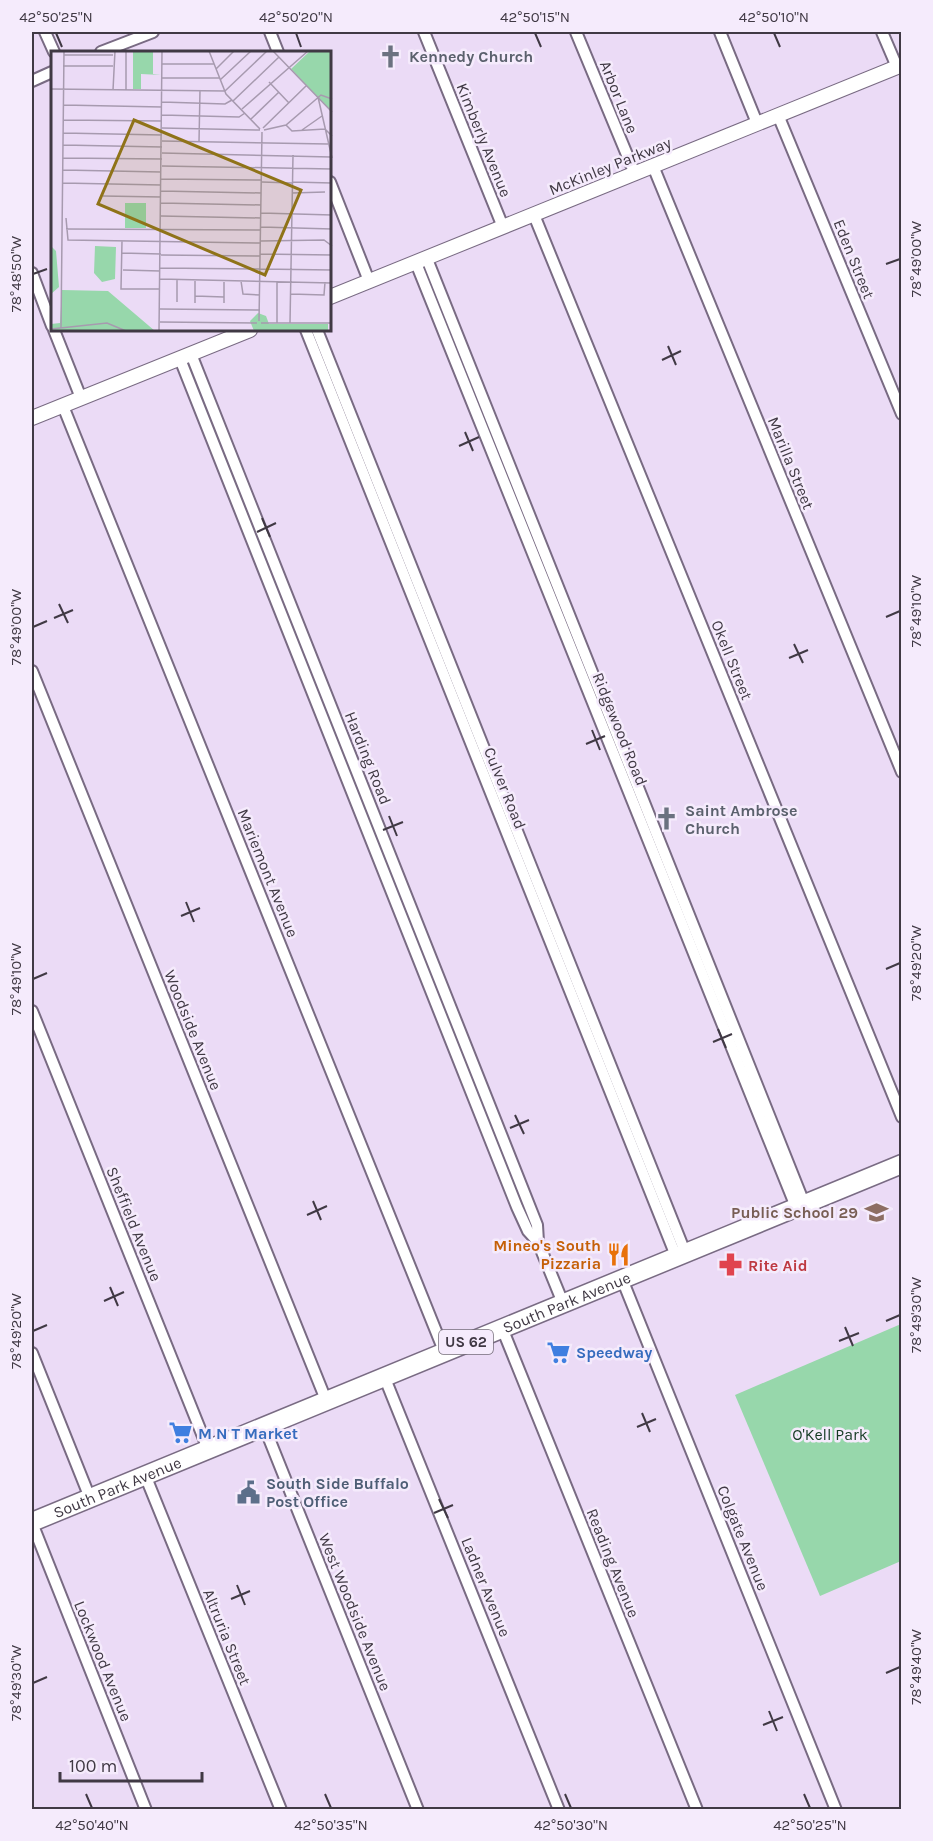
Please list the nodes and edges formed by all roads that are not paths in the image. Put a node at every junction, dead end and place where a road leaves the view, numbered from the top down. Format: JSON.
{"nodes":[{"id":1,"x":45,"y":32,"type":"edge"},
{"id":2,"x":153,"y":32,"type":"edge"},
{"id":3,"x":270,"y":32,"type":"edge"},
{"id":4,"x":424,"y":32,"type":"edge"},
{"id":5,"x":576,"y":32,"type":"edge"},
{"id":6,"x":720,"y":32,"type":"edge"},
{"id":7,"x":882,"y":32,"type":"edge"},
{"id":8,"x":54,"y":51,"type":"edge"},
{"id":9,"x":106,"y":51,"type":"edge"},
{"id":10,"x":279,"y":51,"type":"edge"},
{"id":11,"x":899,"y":66,"type":"edge"},
{"id":12,"x":51,"y":72,"type":"edge"},
{"id":13,"x":32,"y":81,"type":"edge"},
{"id":14,"x":778,"y":115,"type":"junction"},
{"id":15,"x":757,"y":123,"type":"junction"},
{"id":16,"x":653,"y":166,"type":"junction"},
{"id":17,"x":634,"y":174,"type":"junction"},
{"id":18,"x":332,"y":187,"type":"edge"},
{"id":19,"x":534,"y":215,"type":"junction"},
{"id":20,"x":503,"y":227,"type":"junction"},
{"id":21,"x":422,"y":261,"type":"junction"},
{"id":22,"x":32,"y":273,"type":"edge"},
{"id":23,"x":369,"y":281,"type":"junction"},
{"id":24,"x":332,"y":296,"type":"edge"},
{"id":25,"x":51,"y":323,"type":"edge"},
{"id":26,"x":55,"y":332,"type":"edge"},
{"id":27,"x":245,"y":332,"type":"edge"},
{"id":28,"x":307,"y":332,"type":"edge"},
{"id":29,"x":317,"y":332,"type":"edge"},
{"id":30,"x":185,"y":356,"type":"junction"},
{"id":31,"x":81,"y":398,"type":"junction"},
{"id":32,"x":63,"y":406,"type":"junction"},
{"id":33,"x":902,"y":414,"type":"edge"},
{"id":34,"x":32,"y":418,"type":"edge"},
{"id":35,"x":232,"y":477,"type":"junction"},
{"id":36,"x":278,"y":574,"type":"junction"},
{"id":37,"x":267,"y":579,"type":"junction"},
{"id":38,"x":32,"y":671,"type":"edge"},
{"id":39,"x":318,"y":674,"type":"junction"},
{"id":40,"x":306,"y":678,"type":"junction"},
{"id":41,"x":902,"y":772,"type":"edge"},
{"id":42,"x":359,"y":776,"type":"junction"},
{"id":43,"x":347,"y":781,"type":"junction"},
{"id":44,"x":399,"y":878,"type":"junction"},
{"id":45,"x":387,"y":882,"type":"junction"},
{"id":46,"x":439,"y":976,"type":"junction"},
{"id":47,"x":427,"y":980,"type":"junction"},
{"id":48,"x":32,"y":1011,"type":"edge"},
{"id":49,"x":480,"y":1078,"type":"junction"},
{"id":50,"x":468,"y":1083,"type":"junction"},
{"id":51,"x":902,"y":1117,"type":"edge"},
{"id":52,"x":902,"y":1164,"type":"edge"},
{"id":53,"x":800,"y":1205,"type":"junction"},
{"id":54,"x":538,"y":1242,"type":"junction"},
{"id":55,"x":681,"y":1254,"type":"junction"},
{"id":56,"x":622,"y":1279,"type":"junction"},
{"id":57,"x":563,"y":1303,"type":"junction"},
{"id":58,"x":502,"y":1328,"type":"junction"},
{"id":59,"x":444,"y":1351,"type":"junction"},
{"id":60,"x":32,"y":1353,"type":"edge"},
{"id":61,"x":384,"y":1376,"type":"junction"},
{"id":62,"x":326,"y":1400,"type":"junction"},
{"id":63,"x":264,"y":1426,"type":"junction"},
{"id":64,"x":208,"y":1449,"type":"junction"},
{"id":65,"x":145,"y":1475,"type":"junction"},
{"id":66,"x":90,"y":1498,"type":"junction"},
{"id":67,"x":32,"y":1523,"type":"edge"},
{"id":68,"x":146,"y":1809,"type":"edge"},
{"id":69,"x":280,"y":1809,"type":"edge"},
{"id":70,"x":418,"y":1809,"type":"edge"},
{"id":71,"x":559,"y":1809,"type":"edge"},
{"id":72,"x":697,"y":1809,"type":"edge"},
{"id":73,"x":836,"y":1809,"type":"edge"}],
"edges":[{"from":1,"to":8,"type":"street"},
{"from":2,"to":9,"type":"street"},
{"from":3,"to":10,"type":"street"},
{"from":4,"to":20,"type":"street","name":"Kimberly Avenue"},
{"from":5,"to":17,"type":"street","name":"Arbor Lane"},
{"from":6,"to":15,"type":"street"},
{"from":7,"to":11,"type":"street"},
{"from":11,"to":14,"type":"street","name":"McKinley Parkway"},
{"from":12,"to":13,"type":"street"},
{"from":14,"to":15,"type":"street","name":"McKinley Parkway"},
{"from":14,"to":33,"type":"street","name":"Eden Street"},
{"from":15,"to":16,"type":"street","name":"McKinley Parkway"},
{"from":16,"to":17,"type":"street","name":"McKinley Parkway"},
{"from":16,"to":41,"type":"street","name":"Marilla Street"},
{"from":17,"to":19,"type":"street","name":"McKinley Parkway"},
{"from":18,"to":23,"type":"street"},
{"from":19,"to":20,"type":"street","name":"McKinley Parkway"},
{"from":19,"to":51,"type":"street","name":"Okell Street"},
{"from":20,"to":21,"type":"street","name":"McKinley Parkway"},
{"from":21,"to":23,"type":"street","name":"McKinley Parkway"},
{"from":21,"to":53,"type":"street","name":"Ridgewood Road"},
{"from":22,"to":25,"type":"street"},
{"from":23,"to":24,"type":"street","name":"McKinley Parkway"},
{"from":26,"to":31,"type":"street"},
{"from":27,"to":30,"type":"street"},
{"from":28,"to":55,"type":"street","name":"Culver Road"},
{"from":29,"to":55,"type":"street","name":"Culver Road"},
{"from":30,"to":31,"type":"street"},
{"from":30,"to":35,"type":"street","name":"Harding Road"},
{"from":31,"to":32,"type":"street"},
{"from":32,"to":34,"type":"street"},
{"from":32,"to":59,"type":"street","name":"Mariemont Avenue"},
{"from":35,"to":36,"type":"street","name":"Harding Road"},
{"from":35,"to":37,"type":"street","name":"Harding Road"},
{"from":36,"to":37,"type":"street"},
{"from":36,"to":39,"type":"street","name":"Harding Road"},
{"from":37,"to":40,"type":"street","name":"Harding Road"},
{"from":38,"to":62,"type":"street","name":"Woodside Avenue"},
{"from":39,"to":40,"type":"street"},
{"from":39,"to":42,"type":"street","name":"Harding Road"},
{"from":40,"to":43,"type":"street","name":"Harding Road"},
{"from":42,"to":43,"type":"street"},
{"from":42,"to":44,"type":"street","name":"Harding Road"},
{"from":43,"to":45,"type":"street","name":"Harding Road"},
{"from":44,"to":45,"type":"street"},
{"from":44,"to":46,"type":"street","name":"Harding Road"},
{"from":45,"to":47,"type":"street","name":"Harding Road"},
{"from":46,"to":47,"type":"street"},
{"from":46,"to":49,"type":"street","name":"Harding Road"},
{"from":47,"to":50,"type":"street","name":"Harding Road"},
{"from":48,"to":64,"type":"street","name":"Sheffield Avenue"},
{"from":49,"to":50,"type":"street"},
{"from":49,"to":54,"type":"street","name":"Harding Road"},
{"from":50,"to":54,"type":"street","name":"Harding Road"},
{"from":52,"to":53,"type":"main road","name":"South Park Avenue","number":"US 62"},
{"from":53,"to":55,"type":"main road","name":"South Park Avenue","number":"US 62"},
{"from":54,"to":57,"type":"street","name":"Harding Road"},
{"from":55,"to":56,"type":"main road","name":"South Park Avenue","number":"US 62"},
{"from":56,"to":57,"type":"main road","name":"South Park Avenue","number":"US 62"},
{"from":56,"to":73,"type":"street","name":"Colgate Avenue"},
{"from":57,"to":58,"type":"main road","name":"South Park Avenue","number":"US 62"},
{"from":58,"to":59,"type":"main road","name":"South Park Avenue","number":"US 62"},
{"from":58,"to":72,"type":"street","name":"Reading Avenue"},
{"from":59,"to":61,"type":"main road","name":"South Park Avenue","number":"US 62"},
{"from":60,"to":66,"type":"street"},
{"from":61,"to":62,"type":"main road","name":"South Park Avenue","number":"US 62"},
{"from":61,"to":71,"type":"street","name":"Ladner Avenue"},
{"from":62,"to":63,"type":"main road","name":"South Park Avenue","number":"US 62"},
{"from":63,"to":64,"type":"main road","name":"South Park Avenue","number":"US 62"},
{"from":63,"to":70,"type":"street","name":"West Woodside Avenue"},
{"from":64,"to":65,"type":"main road","name":"South Park Avenue","number":"US 62"},
{"from":65,"to":66,"type":"main road","name":"South Park Avenue","number":"US 62"},
{"from":65,"to":69,"type":"street","name":"Altruria Street"},
{"from":66,"to":67,"type":"main road","name":"South Park Avenue","number":"US 62"},
{"from":67,"to":68,"type":"street","name":"Lockwood Avenue"}]}
